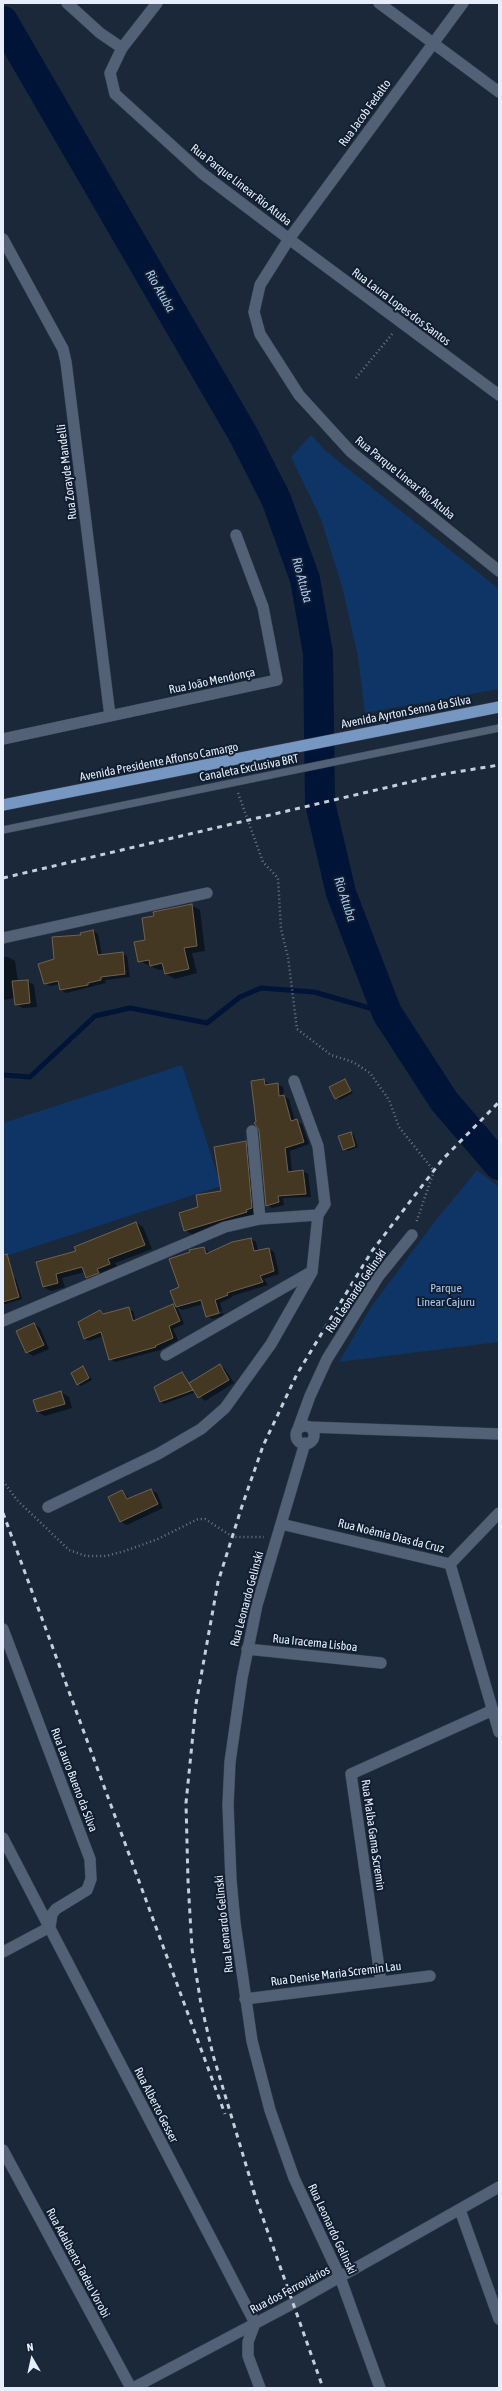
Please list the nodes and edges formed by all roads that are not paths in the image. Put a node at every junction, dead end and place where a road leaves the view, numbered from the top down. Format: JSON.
{"nodes":[{"id":1,"x":67,"y":3,"type":"edge"},
{"id":2,"x":157,"y":3,"type":"edge"},
{"id":3,"x":379,"y":3,"type":"edge"},
{"id":4,"x":463,"y":3,"type":"edge"},
{"id":5,"x":433,"y":44,"type":"junction"},
{"id":6,"x":122,"y":48,"type":"junction"},
{"id":7,"x":499,"y":92,"type":"edge"},
{"id":8,"x":3,"y":238,"type":"edge"},
{"id":9,"x":289,"y":239,"type":"junction"},
{"id":10,"x":499,"y":394,"type":"edge"},
{"id":11,"x":236,"y":535,"type":"dead end"},
{"id":12,"x":499,"y":571,"type":"edge"},
{"id":13,"x":499,"y":707,"type":"edge"},
{"id":14,"x":110,"y":716,"type":"junction"},
{"id":15,"x":499,"y":728,"type":"edge"},
{"id":16,"x":3,"y":739,"type":"edge"},
{"id":17,"x":319,"y":743,"type":"joint"},
{"id":18,"x":3,"y":805,"type":"edge"},
{"id":19,"x":3,"y":830,"type":"edge"},
{"id":20,"x":207,"y":893,"type":"dead end"},
{"id":21,"x":3,"y":938,"type":"edge"},
{"id":22,"x":294,"y":1081,"type":"dead end"},
{"id":23,"x":252,"y":1131,"type":"dead end"},
{"id":24,"x":318,"y":1215,"type":"junction"},
{"id":25,"x":260,"y":1219,"type":"junction"},
{"id":26,"x":412,"y":1235,"type":"road end"},
{"id":27,"x":312,"y":1272,"type":"junction"},
{"id":28,"x":3,"y":1321,"type":"edge"},
{"id":29,"x":166,"y":1356,"type":"dead end"},
{"id":30,"x":304,"y":1428,"type":"junction"},
{"id":31,"x":499,"y":1434,"type":"edge"},
{"id":32,"x":48,"y":1507,"type":"dead end"},
{"id":33,"x":499,"y":1513,"type":"edge"},
{"id":34,"x":281,"y":1524,"type":"junction"},
{"id":35,"x":450,"y":1564,"type":"junction"},
{"id":36,"x":3,"y":1629,"type":"edge"},
{"id":37,"x":247,"y":1649,"type":"junction"},
{"id":38,"x":381,"y":1663,"type":"dead end"},
{"id":39,"x":493,"y":1710,"type":"junction"},
{"id":40,"x":499,"y":1732,"type":"edge"},
{"id":41,"x":3,"y":1838,"type":"edge"},
{"id":42,"x":50,"y":1927,"type":"junction"},
{"id":43,"x":3,"y":1952,"type":"edge"},
{"id":44,"x":430,"y":1976,"type":"dead end"},
{"id":45,"x":381,"y":1982,"type":"junction"},
{"id":46,"x":245,"y":1999,"type":"junction"},
{"id":47,"x":3,"y":2150,"type":"edge"},
{"id":48,"x":499,"y":2188,"type":"edge"},
{"id":49,"x":460,"y":2210,"type":"junction"},
{"id":50,"x":340,"y":2277,"type":"junction"},
{"id":51,"x":499,"y":2319,"type":"edge"},
{"id":52,"x":255,"y":2323,"type":"junction"},
{"id":53,"x":132,"y":2388,"type":"edge"},
{"id":54,"x":260,"y":2388,"type":"edge"},
{"id":55,"x":380,"y":2388,"type":"edge"}],
"edges":[{"from":1,"to":6,"type":"street"},
{"from":2,"to":6,"type":"street","name":"Rua Parque Linear Rio Atuba"},
{"from":3,"to":5,"type":"street"},
{"from":4,"to":5,"type":"street","name":"Rua Jacob Fedalto"},
{"from":5,"to":7,"type":"street"},
{"from":5,"to":9,"type":"street","name":"Rua Jacob Fedalto"},
{"from":6,"to":9,"type":"street","name":"Rua Parque Linear Rio Atuba"},
{"from":8,"to":14,"type":"street","name":"Rua Zorayde Mandelli"},
{"from":9,"to":10,"type":"street","name":"Rua Laura Lopes dos Santos"},
{"from":9,"to":12,"type":"street","name":"Rua Parque Linear Rio Atuba"},
{"from":11,"to":14,"type":"street","name":"Rua João Mendonça"},
{"from":13,"to":17,"type":"main road","name":"Avenida Ayrton Senna da Silva"},
{"from":14,"to":16,"type":"street","name":"Rua João Mendonça"},
{"from":15,"to":19,"type":"lane","name":"Canaleta Exclusiva BRT"},
{"from":17,"to":18,"type":"main road","name":"Avenida Presidente Affonso Camargo"},
{"from":20,"to":21,"type":"street"},
{"from":22,"to":24,"type":"street"},
{"from":23,"to":25,"type":"street"},
{"from":24,"to":25,"type":"street"},
{"from":24,"to":27,"type":"street"},
{"from":25,"to":28,"type":"street"},
{"from":26,"to":30,"type":"street","name":"Rua Leonardo Gelinski"},
{"from":27,"to":29,"type":"street"},
{"from":27,"to":32,"type":"street"},
{"from":30,"to":31,"type":"street"},
{"from":30,"to":34,"type":"street","name":"Rua Leonardo Gelinski"},
{"from":33,"to":35,"type":"street","name":"Rua Noêmia Dias da Cruz"},
{"from":34,"to":35,"type":"street","name":"Rua Noêmia Dias da Cruz"},
{"from":34,"to":37,"type":"street","name":"Rua Leonardo Gelinski"},
{"from":35,"to":39,"type":"street"},
{"from":36,"to":42,"type":"street","name":"Rua Lauro Bueno da Silva"},
{"from":37,"to":38,"type":"street","name":"Rua Iracema Lisboa"},
{"from":37,"to":46,"type":"street","name":"Rua Leonardo Gelinski"},
{"from":39,"to":40,"type":"street"},
{"from":39,"to":45,"type":"street","name":"Rua Malba Gama Scremin"},
{"from":41,"to":42,"type":"street","name":"Rua Alberto Gesser"},
{"from":42,"to":43,"type":"street"},
{"from":42,"to":52,"type":"street","name":"Rua Alberto Gesser"},
{"from":44,"to":45,"type":"street","name":"Rua Denise Maria Scremin Lau"},
{"from":45,"to":46,"type":"street","name":"Rua Denise Maria Scremin Lau"},
{"from":46,"to":50,"type":"street","name":"Rua Leonardo Gelinski"},
{"from":47,"to":53,"type":"street","name":"Rua Adalberto Tadeu Vorobi"},
{"from":48,"to":49,"type":"street","name":"Rua dos Ferroviários"},
{"from":49,"to":50,"type":"street","name":"Rua dos Ferroviários"},
{"from":49,"to":51,"type":"street"},
{"from":50,"to":52,"type":"street","name":"Rua dos Ferroviários"},
{"from":50,"to":55,"type":"street","name":"Rua Leonardo Gelinski"},
{"from":52,"to":53,"type":"street","name":"Rua dos Ferroviários"},
{"from":52,"to":54,"type":"street"}]}
